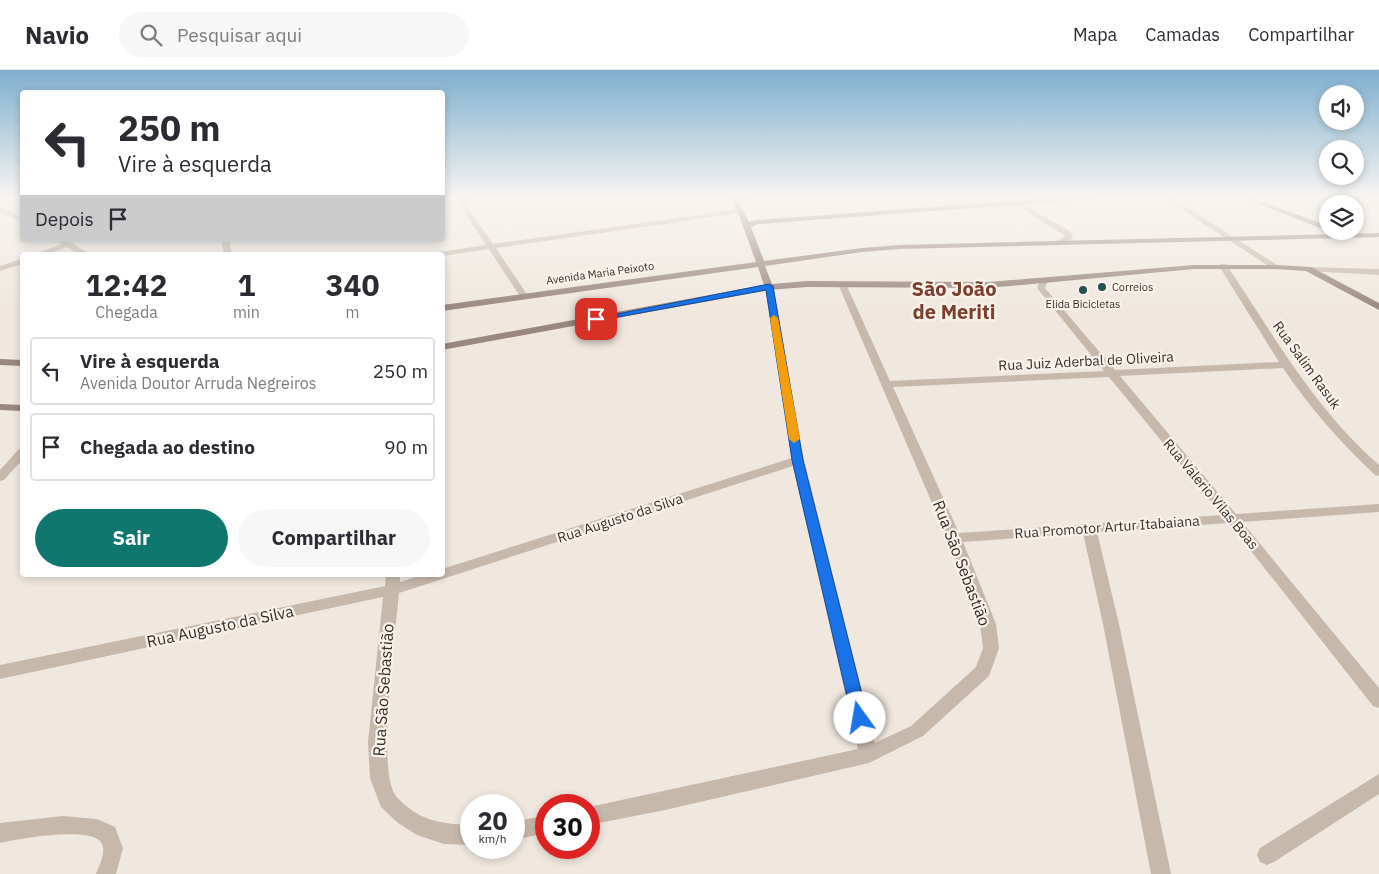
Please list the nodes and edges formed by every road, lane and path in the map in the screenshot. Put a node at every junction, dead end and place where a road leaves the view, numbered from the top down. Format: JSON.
{"nodes":[{"id":1,"x":481,"y":235,"type":"edge"},
{"id":2,"x":576,"y":235,"type":"edge"},
{"id":3,"x":750,"y":235,"type":"edge"},
{"id":4,"x":1068,"y":235,"type":"edge"},
{"id":5,"x":1225,"y":235,"type":"edge"},
{"id":6,"x":1290,"y":235,"type":"edge"},
{"id":7,"x":1379,"y":235,"type":"edge"},
{"id":8,"x":1364,"y":236,"type":"edge"},
{"id":9,"x":1234,"y":240,"type":"junction"},
{"id":10,"x":64,"y":242,"type":"edge"},
{"id":11,"x":1060,"y":243,"type":"junction"},
{"id":12,"x":489,"y":247,"type":"junction"},
{"id":13,"x":44,"y":252,"type":"edge"},
{"id":14,"x":82,"y":252,"type":"edge"},
{"id":15,"x":445,"y":253,"type":"edge"},
{"id":16,"x":20,"y":262,"type":"edge"},
{"id":17,"x":760,"y":264,"type":"junction"},
{"id":18,"x":1223,"y":266,"type":"junction"},
{"id":19,"x":1276,"y":267,"type":"junction"},
{"id":20,"x":0,"y":269,"type":"edge"},
{"id":21,"x":1308,"y":269,"type":"junction"},
{"id":22,"x":1379,"y":272,"type":"edge"},
{"id":23,"x":1026,"y":283,"type":"joint"},
{"id":24,"x":842,"y":284,"type":"junction"},
{"id":25,"x":1042,"y":285,"type":"junction"},
{"id":26,"x":769,"y":286,"type":"junction"},
{"id":27,"x":524,"y":296,"type":"junction"},
{"id":28,"x":1379,"y":307,"type":"edge"},
{"id":29,"x":445,"y":308,"type":"edge"},
{"id":30,"x":445,"y":346,"type":"edge"},
{"id":31,"x":0,"y":362,"type":"edge"},
{"id":32,"x":20,"y":363,"type":"edge"},
{"id":33,"x":1287,"y":365,"type":"junction"},
{"id":34,"x":1110,"y":374,"type":"junction"},
{"id":35,"x":886,"y":384,"type":"junction"},
{"id":36,"x":0,"y":407,"type":"edge"},
{"id":37,"x":20,"y":408,"type":"edge"},
{"id":38,"x":20,"y":455,"type":"edge"},
{"id":39,"x":798,"y":460,"type":"junction"},
{"id":40,"x":1379,"y":472,"type":"edge"},
{"id":41,"x":0,"y":477,"type":"edge"},
{"id":42,"x":1379,"y":508,"type":"edge"},
{"id":43,"x":1231,"y":517,"type":"junction"},
{"id":44,"x":1089,"y":528,"type":"junction"},
{"id":45,"x":954,"y":538,"type":"junction"},
{"id":46,"x":445,"y":573,"type":"edge"},
{"id":47,"x":423,"y":577,"type":"edge"},
{"id":48,"x":392,"y":582,"type":"edge"},
{"id":49,"x":0,"y":672,"type":"edge"},
{"id":50,"x":1379,"y":701,"type":"edge"},
{"id":51,"x":869,"y":755,"type":"junction"},
{"id":52,"x":1379,"y":783,"type":"edge"},
{"id":53,"x":600,"y":814,"type":"edge"},
{"id":54,"x":0,"y":833,"type":"edge"},
{"id":55,"x":460,"y":835,"type":"edge"},
{"id":56,"x":1267,"y":855,"type":"dead end"},
{"id":57,"x":106,"y":874,"type":"edge"},
{"id":58,"x":1161,"y":874,"type":"edge"}],
"edges":[{"from":1,"to":12,"type":"street"},
{"from":2,"to":12,"type":"street"},
{"from":3,"to":17,"type":"main road"},
{"from":4,"to":11,"type":"street"},
{"from":5,"to":9,"type":"street"},
{"from":6,"to":9,"type":"main road","name":"Avenida Maria Peixoto"},
{"from":7,"to":8,"type":"main road","name":"Avenida Maria Peixoto"},
{"from":9,"to":11,"type":"main road","name":"Avenida Maria Peixoto"},
{"from":9,"to":19,"type":"street"},
{"from":10,"to":13,"type":"street"},
{"from":10,"to":14,"type":"street"},
{"from":11,"to":17,"type":"main road","name":"Avenida Maria Peixoto"},
{"from":12,"to":15,"type":"street"},
{"from":12,"to":27,"type":"street"},
{"from":16,"to":20,"type":"street"},
{"from":17,"to":26,"type":"main road"},
{"from":17,"to":27,"type":"main road","name":"Avenida Maria Peixoto"},
{"from":18,"to":19,"type":"main road"},
{"from":18,"to":25,"type":"main road"},
{"from":18,"to":33,"type":"street","name":"Rua Salim Rasuk"},
{"from":19,"to":21,"type":"main road"},
{"from":21,"to":22,"type":"street"},
{"from":21,"to":28,"type":"main road"},
{"from":23,"to":24,"type":"main road"},
{"from":23,"to":25,"type":"street"},
{"from":24,"to":26,"type":"main road"},
{"from":24,"to":35,"type":"street","name":"Rua São Sebastião"},
{"from":25,"to":34,"type":"street","name":"Rua Valerio Vilas Boas"},
{"from":26,"to":30,"type":"main road"},
{"from":26,"to":39,"type":"street"},
{"from":27,"to":29,"type":"main road","name":"Avenida Maria Peixoto"},
{"from":31,"to":32,"type":"main road"},
{"from":33,"to":34,"type":"street","name":"Rua Juiz Aderbal de Oliveira"},
{"from":33,"to":40,"type":"street","name":"Rua Salim Rasuk"},
{"from":34,"to":35,"type":"street","name":"Rua Juiz Aderbal de Oliveira"},
{"from":34,"to":43,"type":"street","name":"Rua Valerio Vilas Boas"},
{"from":35,"to":45,"type":"street","name":"Rua São Sebastião"},
{"from":36,"to":37,"type":"main road"},
{"from":38,"to":41,"type":"street"},
{"from":39,"to":46,"type":"street","name":"Rua Augusto da Silva"},
{"from":39,"to":51,"type":"street"},
{"from":42,"to":43,"type":"street","name":"Rua Promotor Artur Itabaiana"},
{"from":43,"to":44,"type":"street","name":"Rua Promotor Artur Itabaiana"},
{"from":43,"to":50,"type":"street","name":"Rua Valerio Vilas Boas"},
{"from":44,"to":45,"type":"street","name":"Rua Promotor Artur Itabaiana"},
{"from":44,"to":58,"type":"street"},
{"from":45,"to":51,"type":"street","name":"Rua São Sebastião"},
{"from":47,"to":48,"type":"street","name":"Rua Augusto da Silva"},
{"from":48,"to":49,"type":"street","name":"Rua Augusto da Silva"},
{"from":48,"to":55,"type":"street","name":"Rua São Sebastião"},
{"from":51,"to":53,"type":"street","name":"Rua São Sebastião"},
{"from":52,"to":56,"type":"street"},
{"from":54,"to":57,"type":"street"}]}
